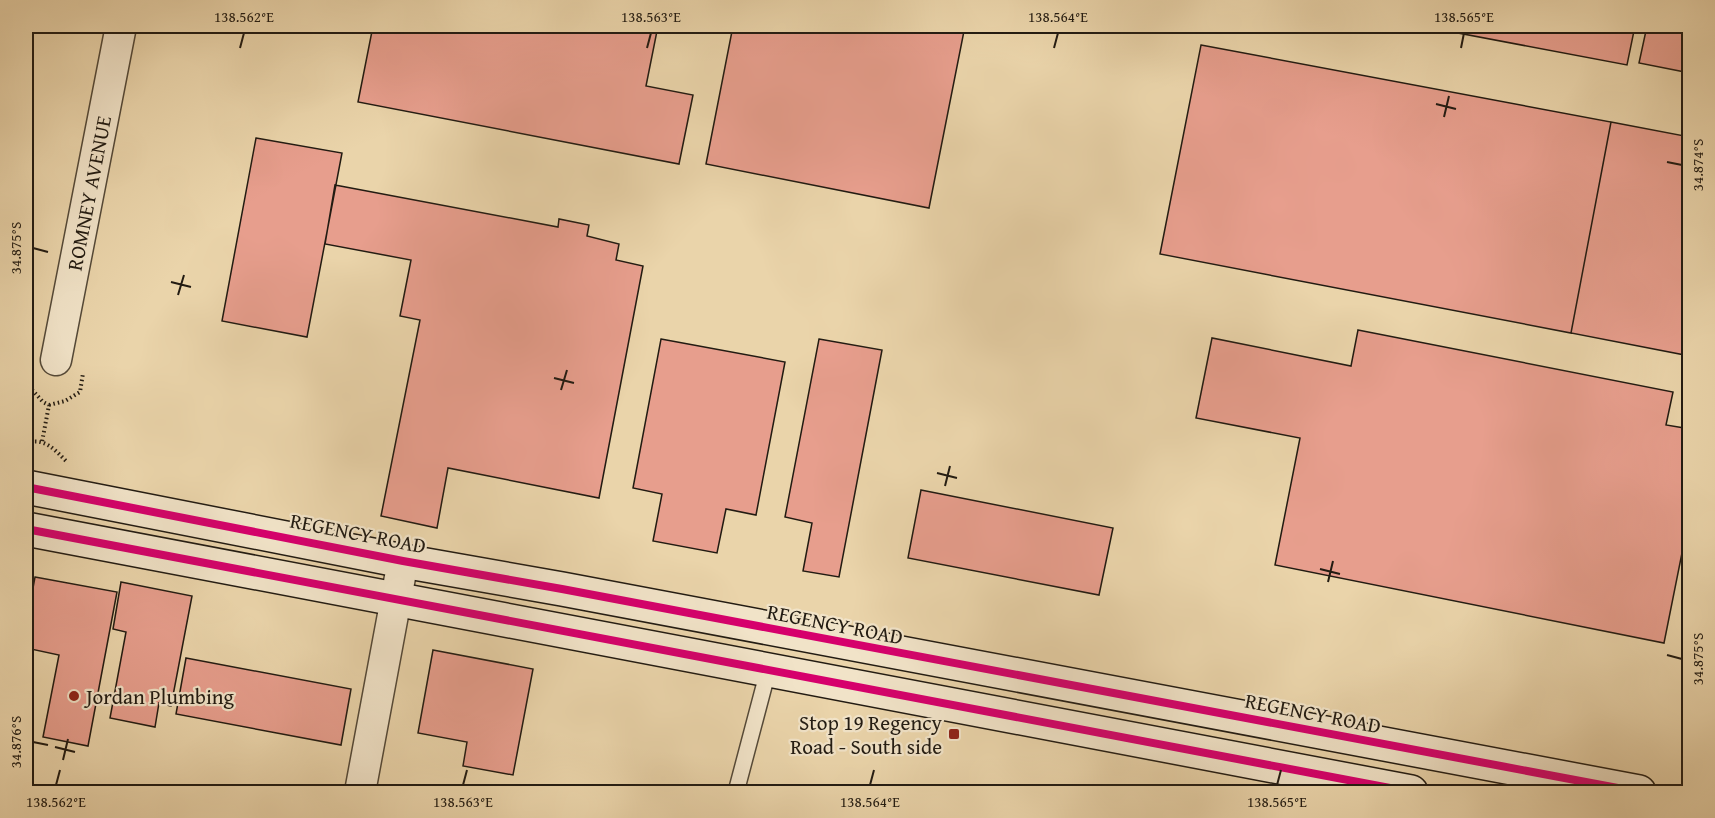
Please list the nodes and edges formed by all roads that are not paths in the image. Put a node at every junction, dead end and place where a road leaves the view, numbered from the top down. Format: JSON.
{"nodes":[{"id":1,"x":121,"y":26,"type":"edge"},
{"id":2,"x":56,"y":360,"type":"dead end"},
{"id":3,"x":26,"y":487,"type":"edge"},
{"id":4,"x":26,"y":529,"type":"edge"},
{"id":5,"x":404,"y":561,"type":"junction"},
{"id":6,"x":396,"y":599,"type":"junction"},
{"id":7,"x":768,"y":671,"type":"junction"},
{"id":8,"x":360,"y":792,"type":"edge"},
{"id":9,"x":736,"y":792,"type":"edge"},
{"id":10,"x":1410,"y":792,"type":"edge"},
{"id":11,"x":1639,"y":792,"type":"edge"}],
"edges":[{"from":1,"to":2,"type":"street","name":"ROMNEY AVENUE"},
{"from":3,"to":5,"type":"main road","name":"REGENCY ROAD"},
{"from":4,"to":6,"type":"main road"},
{"from":5,"to":6,"type":"street"},
{"from":5,"to":11,"type":"main road","name":"REGENCY ROAD"},
{"from":6,"to":7,"type":"main road"},
{"from":6,"to":8,"type":"street"},
{"from":7,"to":9,"type":"lane"},
{"from":7,"to":10,"type":"main road"}]}
